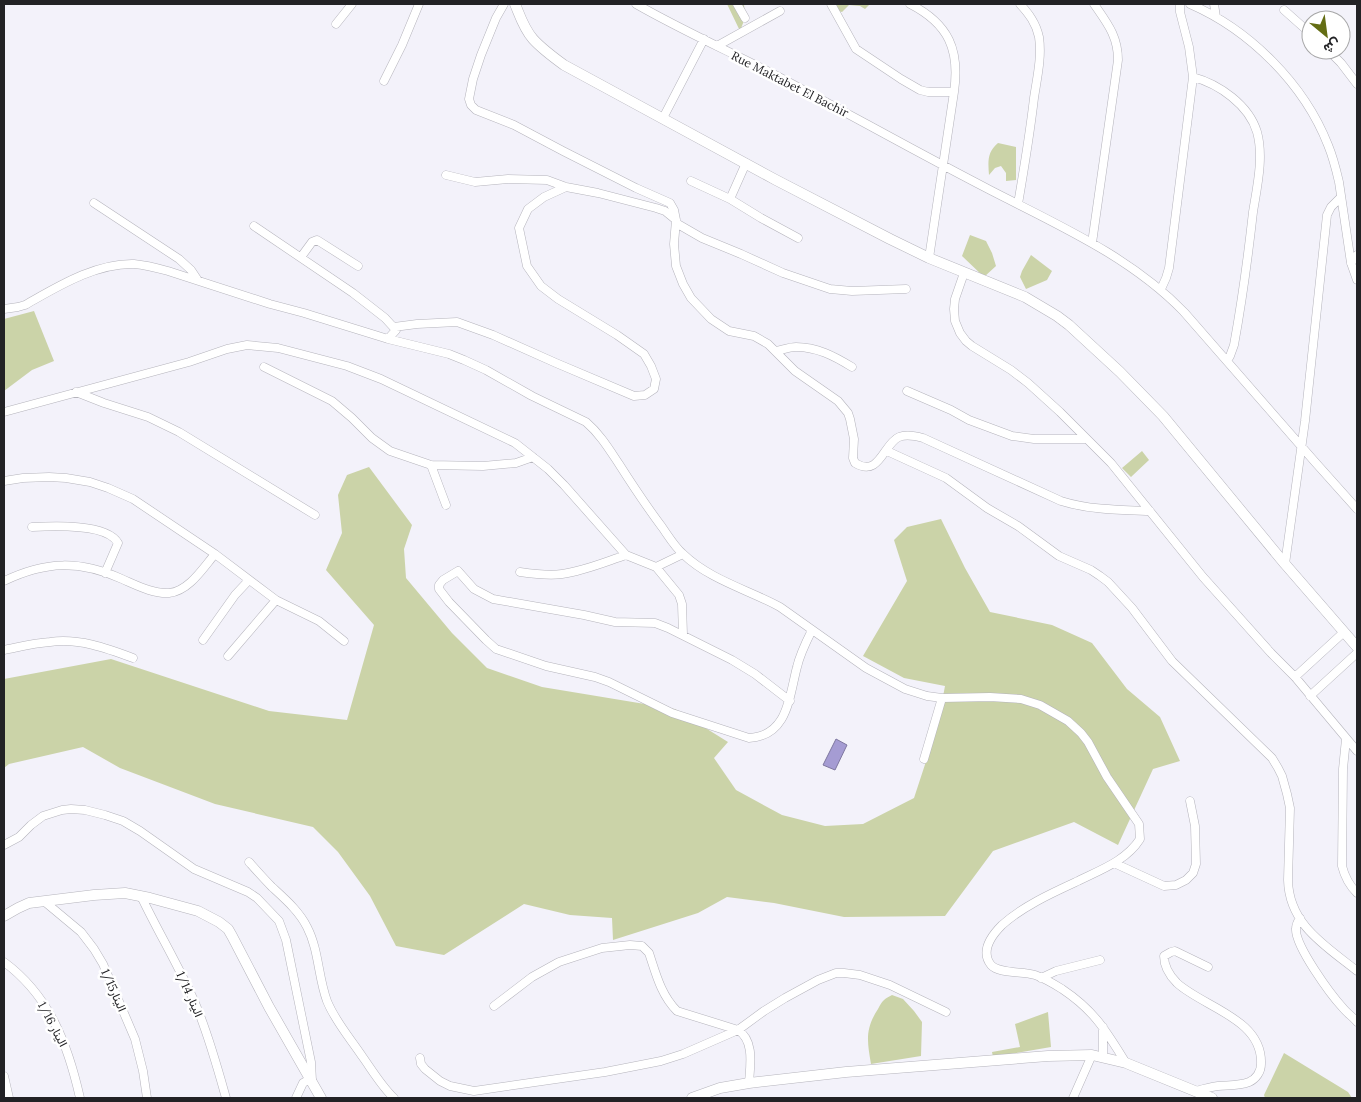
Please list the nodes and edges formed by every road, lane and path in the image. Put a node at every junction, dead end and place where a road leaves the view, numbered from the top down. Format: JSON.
{"nodes":[{"id":1,"x":352,"y":4,"type":"edge"},
{"id":2,"x":419,"y":4,"type":"edge"},
{"id":3,"x":504,"y":4,"type":"edge"},
{"id":4,"x":515,"y":4,"type":"edge"},
{"id":5,"x":636,"y":4,"type":"edge"},
{"id":6,"x":737,"y":4,"type":"edge"},
{"id":7,"x":831,"y":4,"type":"edge"},
{"id":8,"x":910,"y":4,"type":"edge"},
{"id":9,"x":1020,"y":4,"type":"edge"},
{"id":10,"x":1094,"y":4,"type":"edge"},
{"id":11,"x":1180,"y":4,"type":"edge"},
{"id":12,"x":1190,"y":4,"type":"edge"},
{"id":13,"x":1214,"y":4,"type":"edge"},
{"id":14,"x":921,"y":7,"type":"edge"},
{"id":15,"x":1284,"y":10,"type":"dead end"},
{"id":16,"x":780,"y":11,"type":"dead end"},
{"id":17,"x":745,"y":18,"type":"dead end"},
{"id":18,"x":1216,"y":18,"type":"junction"},
{"id":19,"x":336,"y":24,"type":"dead end"},
{"id":20,"x":1301,"y":25,"type":"edge"},
{"id":21,"x":704,"y":39,"type":"junction"},
{"id":22,"x":717,"y":46,"type":"junction"},
{"id":23,"x":1337,"y":60,"type":"edge"},
{"id":24,"x":1193,"y":77,"type":"junction"},
{"id":25,"x":384,"y":81,"type":"dead end"},
{"id":26,"x":1357,"y":84,"type":"edge"},
{"id":27,"x":954,"y":92,"type":"junction"},
{"id":28,"x":663,"y":118,"type":"junction"},
{"id":29,"x":746,"y":163,"type":"junction"},
{"id":30,"x":943,"y":164,"type":"junction"},
{"id":31,"x":446,"y":175,"type":"dead end"},
{"id":32,"x":691,"y":181,"type":"dead end"},
{"id":33,"x":566,"y":188,"type":"junction"},
{"id":34,"x":1341,"y":197,"type":"junction"},
{"id":35,"x":730,"y":199,"type":"junction"},
{"id":36,"x":94,"y":203,"type":"dead end"},
{"id":37,"x":1018,"y":204,"type":"junction"},
{"id":38,"x":676,"y":221,"type":"junction"},
{"id":39,"x":254,"y":226,"type":"dead end"},
{"id":40,"x":798,"y":238,"type":"dead end"},
{"id":41,"x":1092,"y":243,"type":"junction"},
{"id":42,"x":1357,"y":255,"type":"edge"},
{"id":43,"x":301,"y":257,"type":"junction"},
{"id":44,"x":928,"y":258,"type":"junction"},
{"id":45,"x":1351,"y":264,"type":"junction"},
{"id":46,"x":358,"y":266,"type":"dead end"},
{"id":47,"x":964,"y":273,"type":"junction"},
{"id":48,"x":197,"y":280,"type":"junction"},
{"id":49,"x":1357,"y":280,"type":"edge"},
{"id":50,"x":906,"y":289,"type":"dead end"},
{"id":51,"x":1161,"y":289,"type":"junction"},
{"id":52,"x":4,"y":309,"type":"edge"},
{"id":53,"x":394,"y":327,"type":"junction"},
{"id":54,"x":388,"y":339,"type":"junction"},
{"id":55,"x":776,"y":351,"type":"junction"},
{"id":56,"x":1227,"y":361,"type":"junction"},
{"id":57,"x":264,"y":367,"type":"dead end"},
{"id":58,"x":852,"y":368,"type":"dead end"},
{"id":59,"x":907,"y":391,"type":"dead end"},
{"id":60,"x":75,"y":392,"type":"junction"},
{"id":61,"x":4,"y":412,"type":"edge"},
{"id":62,"x":1086,"y":439,"type":"junction"},
{"id":63,"x":1301,"y":446,"type":"junction"},
{"id":64,"x":887,"y":451,"type":"junction"},
{"id":65,"x":533,"y":457,"type":"junction"},
{"id":66,"x":431,"y":465,"type":"junction"},
{"id":67,"x":4,"y":481,"type":"edge"},
{"id":68,"x":446,"y":505,"type":"dead end"},
{"id":69,"x":1357,"y":509,"type":"edge"},
{"id":70,"x":1150,"y":511,"type":"junction"},
{"id":71,"x":315,"y":515,"type":"dead end"},
{"id":72,"x":32,"y":527,"type":"dead end"},
{"id":73,"x":216,"y":554,"type":"junction"},
{"id":74,"x":683,"y":554,"type":"junction"},
{"id":75,"x":626,"y":555,"type":"junction"},
{"id":76,"x":1285,"y":564,"type":"junction"},
{"id":77,"x":656,"y":566,"type":"junction"},
{"id":78,"x":520,"y":572,"type":"dead end"},
{"id":79,"x":105,"y":573,"type":"junction"},
{"id":80,"x":249,"y":580,"type":"junction"},
{"id":81,"x":4,"y":581,"type":"edge"},
{"id":82,"x":276,"y":600,"type":"junction"},
{"id":83,"x":812,"y":630,"type":"junction"},
{"id":84,"x":1344,"y":632,"type":"junction"},
{"id":85,"x":683,"y":635,"type":"junction"},
{"id":86,"x":203,"y":640,"type":"dead end"},
{"id":87,"x":344,"y":641,"type":"dead end"},
{"id":88,"x":1357,"y":647,"type":"edge"},
{"id":89,"x":4,"y":650,"type":"edge"},
{"id":90,"x":1357,"y":653,"type":"edge"},
{"id":91,"x":228,"y":656,"type":"dead end"},
{"id":92,"x":133,"y":658,"type":"dead end"},
{"id":93,"x":1294,"y":677,"type":"junction"},
{"id":94,"x":1310,"y":696,"type":"junction"},
{"id":95,"x":942,"y":698,"type":"junction"},
{"id":96,"x":790,"y":701,"type":"junction"},
{"id":97,"x":1346,"y":739,"type":"junction"},
{"id":98,"x":1357,"y":751,"type":"edge"},
{"id":99,"x":924,"y":759,"type":"dead end"},
{"id":100,"x":1190,"y":800,"type":"dead end"},
{"id":101,"x":4,"y":845,"type":"edge"},
{"id":102,"x":249,"y":862,"type":"dead end"},
{"id":103,"x":1114,"y":863,"type":"junction"},
{"id":104,"x":1357,"y":893,"type":"edge"},
{"id":105,"x":141,"y":896,"type":"junction"},
{"id":106,"x":45,"y":902,"type":"junction"},
{"id":107,"x":4,"y":916,"type":"edge"},
{"id":108,"x":1300,"y":918,"type":"junction"},
{"id":109,"x":1100,"y":960,"type":"dead end"},
{"id":110,"x":4,"y":962,"type":"edge"},
{"id":111,"x":1208,"y":967,"type":"dead end"},
{"id":112,"x":1357,"y":971,"type":"edge"},
{"id":113,"x":1041,"y":978,"type":"junction"},
{"id":114,"x":494,"y":1006,"type":"dead end"},
{"id":115,"x":946,"y":1012,"type":"dead end"},
{"id":116,"x":1357,"y":1022,"type":"edge"},
{"id":117,"x":1103,"y":1027,"type":"junction"},
{"id":118,"x":738,"y":1030,"type":"junction"},
{"id":119,"x":1092,"y":1054,"type":"junction"},
{"id":120,"x":1103,"y":1057,"type":"junction"},
{"id":121,"x":420,"y":1058,"type":"dead end"},
{"id":122,"x":1126,"y":1063,"type":"junction"},
{"id":123,"x":4,"y":1076,"type":"edge"},
{"id":124,"x":311,"y":1081,"type":"junction"},
{"id":125,"x":749,"y":1083,"type":"junction"},
{"id":126,"x":1196,"y":1091,"type":"junction"},
{"id":127,"x":9,"y":1098,"type":"edge"},
{"id":128,"x":80,"y":1098,"type":"edge"},
{"id":129,"x":147,"y":1098,"type":"edge"},
{"id":130,"x":226,"y":1098,"type":"edge"},
{"id":131,"x":296,"y":1098,"type":"edge"},
{"id":132,"x":321,"y":1098,"type":"edge"},
{"id":133,"x":394,"y":1098,"type":"edge"},
{"id":134,"x":692,"y":1098,"type":"edge"},
{"id":135,"x":1073,"y":1098,"type":"edge"},
{"id":136,"x":1212,"y":1098,"type":"edge"}],
"edges":[{"from":1,"to":19,"type":"street"},
{"from":2,"to":25,"type":"street"},
{"from":3,"to":38,"type":"street"},
{"from":4,"to":28,"type":"main road"},
{"from":5,"to":21,"type":"street","name":"Rue Maktabet El Bachir"},
{"from":6,"to":17,"type":"street"},
{"from":7,"to":27,"type":"street"},
{"from":8,"to":14,"type":"street"},
{"from":9,"to":37,"type":"street"},
{"from":10,"to":41,"type":"street"},
{"from":11,"to":24,"type":"street"},
{"from":12,"to":18,"type":"street"},
{"from":13,"to":18,"type":"street"},
{"from":14,"to":27,"type":"street"},
{"from":15,"to":20,"type":"street"},
{"from":16,"to":22,"type":"street"},
{"from":18,"to":34,"type":"street"},
{"from":21,"to":22,"type":"street","name":"Rue Maktabet El Bachir"},
{"from":21,"to":28,"type":"street"},
{"from":22,"to":30,"type":"street","name":"Rue Maktabet El Bachir"},
{"from":23,"to":26,"type":"street"},
{"from":24,"to":51,"type":"street"},
{"from":24,"to":56,"type":"street"},
{"from":27,"to":30,"type":"street"},
{"from":28,"to":29,"type":"main road"},
{"from":29,"to":35,"type":"street"},
{"from":29,"to":44,"type":"main road"},
{"from":30,"to":37,"type":"street","name":"Rue Maktabet El Bachir"},
{"from":30,"to":44,"type":"street"},
{"from":31,"to":33,"type":"street"},
{"from":32,"to":35,"type":"street"},
{"from":33,"to":38,"type":"street"},
{"from":33,"to":53,"type":"street"},
{"from":34,"to":45,"type":"street"},
{"from":34,"to":63,"type":"street"},
{"from":35,"to":40,"type":"street"},
{"from":36,"to":48,"type":"street"},
{"from":37,"to":41,"type":"street","name":"Rue Maktabet El Bachir"},
{"from":38,"to":50,"type":"street"},
{"from":38,"to":55,"type":"street"},
{"from":39,"to":43,"type":"street"},
{"from":41,"to":51,"type":"street","name":"Rue Maktabet El Bachir"},
{"from":42,"to":45,"type":"street"},
{"from":43,"to":46,"type":"street"},
{"from":43,"to":53,"type":"street"},
{"from":44,"to":47,"type":"main road"},
{"from":45,"to":49,"type":"street"},
{"from":47,"to":62,"type":"street"},
{"from":47,"to":76,"type":"main road"},
{"from":48,"to":52,"type":"street"},
{"from":48,"to":54,"type":"street"},
{"from":51,"to":56,"type":"street","name":"Rue Maktabet El Bachir"},
{"from":53,"to":54,"type":"street"},
{"from":54,"to":74,"type":"street"},
{"from":55,"to":58,"type":"street"},
{"from":55,"to":64,"type":"street"},
{"from":56,"to":63,"type":"street","name":"Rue Maktabet El Bachir"},
{"from":57,"to":66,"type":"street"},
{"from":59,"to":62,"type":"street"},
{"from":60,"to":61,"type":"street"},
{"from":60,"to":65,"type":"street"},
{"from":60,"to":71,"type":"street"},
{"from":62,"to":70,"type":"street"},
{"from":63,"to":69,"type":"street","name":"Rue Maktabet El Bachir"},
{"from":63,"to":76,"type":"street"},
{"from":64,"to":70,"type":"street"},
{"from":64,"to":108,"type":"street"},
{"from":65,"to":66,"type":"street"},
{"from":65,"to":75,"type":"street"},
{"from":66,"to":68,"type":"street"},
{"from":67,"to":73,"type":"street"},
{"from":70,"to":93,"type":"street"},
{"from":72,"to":79,"type":"street"},
{"from":73,"to":79,"type":"street"},
{"from":73,"to":80,"type":"street"},
{"from":74,"to":77,"type":"street"},
{"from":74,"to":83,"type":"street"},
{"from":75,"to":77,"type":"street"},
{"from":75,"to":78,"type":"street"},
{"from":76,"to":84,"type":"main road"},
{"from":77,"to":85,"type":"street"},
{"from":79,"to":81,"type":"street"},
{"from":80,"to":82,"type":"street"},
{"from":80,"to":86,"type":"street"},
{"from":82,"to":87,"type":"street"},
{"from":82,"to":91,"type":"street"},
{"from":83,"to":95,"type":"street"},
{"from":83,"to":96,"type":"street"},
{"from":84,"to":88,"type":"main road"},
{"from":84,"to":93,"type":"street"},
{"from":85,"to":96,"type":"street"},
{"from":85,"to":96,"type":"street"},
{"from":89,"to":92,"type":"street"},
{"from":90,"to":94,"type":"street"},
{"from":93,"to":94,"type":"street"},
{"from":94,"to":97,"type":"street"},
{"from":95,"to":99,"type":"street"},
{"from":95,"to":103,"type":"street"},
{"from":97,"to":98,"type":"street"},
{"from":97,"to":104,"type":"street"},
{"from":100,"to":103,"type":"street"},
{"from":101,"to":124,"type":"street"},
{"from":102,"to":133,"type":"street"},
{"from":103,"to":113,"type":"street"},
{"from":105,"to":106,"type":"main road"},
{"from":105,"to":124,"type":"main road"},
{"from":105,"to":130,"type":"street","name":"الينار 1/14"},
{"from":106,"to":107,"type":"main road"},
{"from":106,"to":129,"type":"street","name":"الينار1/15"},
{"from":108,"to":112,"type":"street"},
{"from":108,"to":116,"type":"street"},
{"from":109,"to":113,"type":"street"},
{"from":110,"to":128,"type":"street","name":"الينار 1/16"},
{"from":111,"to":126,"type":"street"},
{"from":113,"to":117,"type":"street"},
{"from":114,"to":118,"type":"street"},
{"from":115,"to":118,"type":"street"},
{"from":117,"to":120,"type":"street"},
{"from":117,"to":122,"type":"street"},
{"from":118,"to":121,"type":"street"},
{"from":118,"to":125,"type":"street"},
{"from":119,"to":120,"type":"main road"},
{"from":119,"to":125,"type":"main road"},
{"from":119,"to":135,"type":"street"},
{"from":120,"to":122,"type":"main road"},
{"from":122,"to":126,"type":"main road"},
{"from":123,"to":127,"type":"street"},
{"from":124,"to":131,"type":"street"},
{"from":124,"to":132,"type":"main road"},
{"from":125,"to":134,"type":"main road"},
{"from":126,"to":136,"type":"main road"}]}
